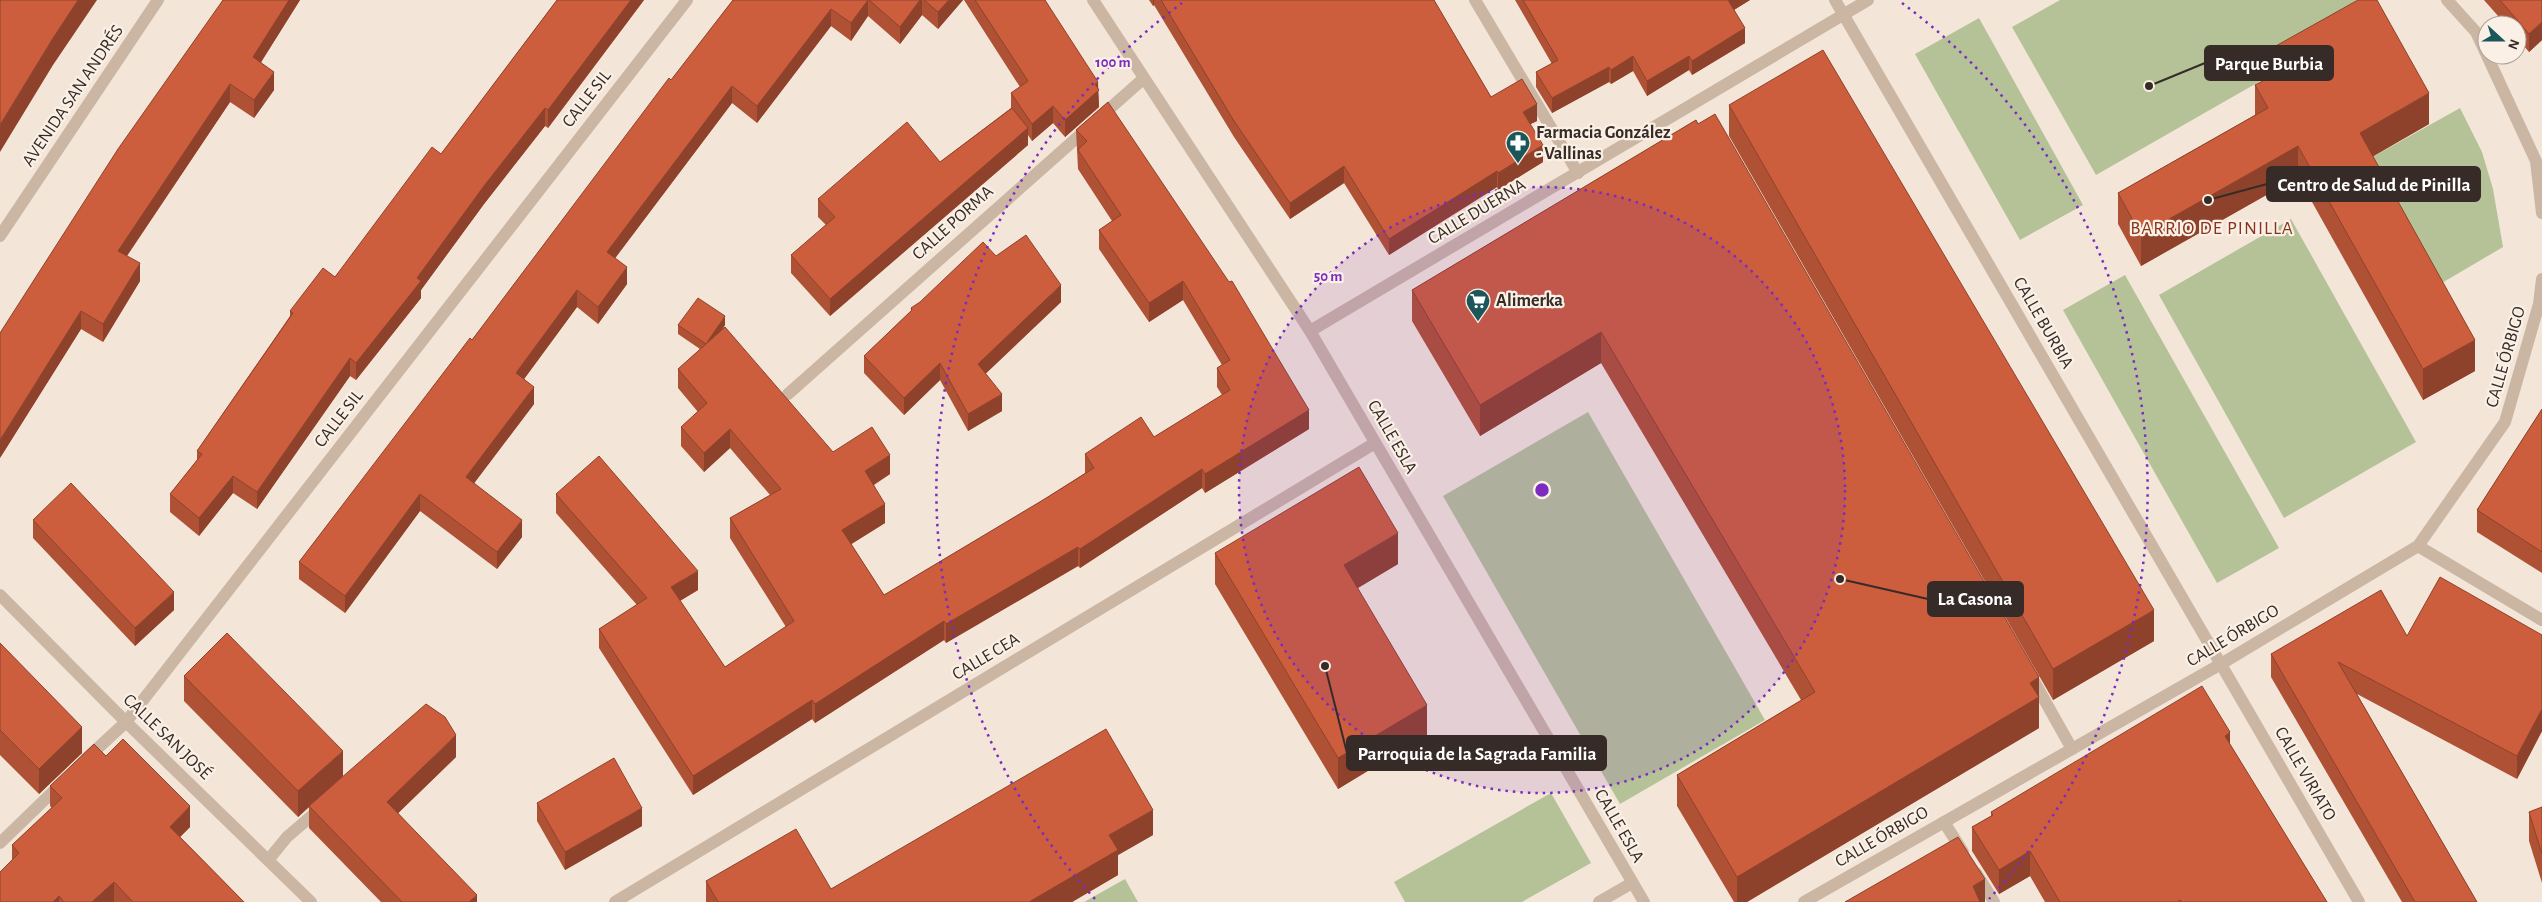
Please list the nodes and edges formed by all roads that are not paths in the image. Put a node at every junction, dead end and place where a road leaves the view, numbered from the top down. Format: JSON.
{"nodes":[{"id":1,"x":158,"y":0,"type":"edge"},
{"id":2,"x":687,"y":0,"type":"edge"},
{"id":3,"x":1093,"y":0,"type":"edge"},
{"id":4,"x":1475,"y":0,"type":"edge"},
{"id":5,"x":1836,"y":0,"type":"edge"},
{"id":6,"x":1868,"y":0,"type":"edge"},
{"id":7,"x":2447,"y":0,"type":"edge"},
{"id":8,"x":1844,"y":14,"type":"junction"},
{"id":9,"x":1143,"y":79,"type":"junction"},
{"id":10,"x":1578,"y":173,"type":"junction"},
{"id":11,"x":2542,"y":212,"type":"edge"},
{"id":12,"x":0,"y":236,"type":"edge"},
{"id":13,"x":2542,"y":279,"type":"edge"},
{"id":14,"x":1310,"y":331,"type":"junction"},
{"id":15,"x":788,"y":394,"type":"dead end"},
{"id":16,"x":1375,"y":443,"type":"junction"},
{"id":17,"x":2418,"y":546,"type":"junction"},
{"id":18,"x":0,"y":595,"type":"edge"},
{"id":19,"x":2542,"y":620,"type":"edge"},
{"id":20,"x":2221,"y":664,"type":"junction"},
{"id":21,"x":2026,"y":669,"type":"edge"},
{"id":22,"x":126,"y":722,"type":"junction"},
{"id":23,"x":2072,"y":749,"type":"junction"},
{"id":24,"x":328,"y":801,"type":"edge"},
{"id":25,"x":1944,"y":822,"type":"junction"},
{"id":26,"x":0,"y":843,"type":"edge"},
{"id":27,"x":269,"y":860,"type":"junction"},
{"id":28,"x":1632,"y":883,"type":"junction"},
{"id":29,"x":311,"y":902,"type":"edge"},
{"id":30,"x":615,"y":902,"type":"edge"},
{"id":31,"x":1599,"y":902,"type":"edge"},
{"id":32,"x":1644,"y":902,"type":"edge"},
{"id":33,"x":1804,"y":902,"type":"edge"},
{"id":34,"x":1994,"y":902,"type":"edge"},
{"id":35,"x":2359,"y":902,"type":"edge"}],
"edges":[{"from":1,"to":12,"type":"street","name":"AVENIDA SAN ANDRÉS"},
{"from":2,"to":22,"type":"street","name":"CALLE SIL"},
{"from":3,"to":9,"type":"street","name":"CALLE ESLA"},
{"from":4,"to":10,"type":"street"},
{"from":5,"to":8,"type":"street","name":"CALLE BURBIA"},
{"from":6,"to":8,"type":"street","name":"CALLE DUERNA"},
{"from":7,"to":11,"type":"street"},
{"from":8,"to":10,"type":"street","name":"CALLE DUERNA"},
{"from":8,"to":20,"type":"street","name":"CALLE BURBIA"},
{"from":9,"to":14,"type":"street","name":"CALLE ESLA"},
{"from":9,"to":15,"type":"street","name":"CALLE PORMA"},
{"from":10,"to":14,"type":"street","name":"CALLE DUERNA"},
{"from":13,"to":17,"type":"street","name":"CALLE ÓRBIGO"},
{"from":14,"to":16,"type":"street","name":"CALLE ESLA"},
{"from":16,"to":28,"type":"street","name":"CALLE ESLA"},
{"from":16,"to":30,"type":"street","name":"CALLE CEA"},
{"from":17,"to":19,"type":"street"},
{"from":17,"to":20,"type":"street","name":"CALLE ÓRBIGO"},
{"from":18,"to":22,"type":"street","name":"CALLE SAN JOSÉ"},
{"from":20,"to":23,"type":"street","name":"CALLE ÓRBIGO"},
{"from":20,"to":35,"type":"street","name":"CALLE VIRIATO"},
{"from":21,"to":23,"type":"street"},
{"from":22,"to":26,"type":"street","name":"CALLE SIL"},
{"from":22,"to":27,"type":"street","name":"CALLE SAN JOSÉ"},
{"from":23,"to":25,"type":"street","name":"CALLE ÓRBIGO"},
{"from":24,"to":27,"type":"street"},
{"from":25,"to":33,"type":"street","name":"CALLE ÓRBIGO"},
{"from":25,"to":34,"type":"street"},
{"from":27,"to":29,"type":"street","name":"CALLE SAN JOSÉ"},
{"from":28,"to":31,"type":"street"},
{"from":28,"to":32,"type":"street","name":"CALLE ESLA"}]}
